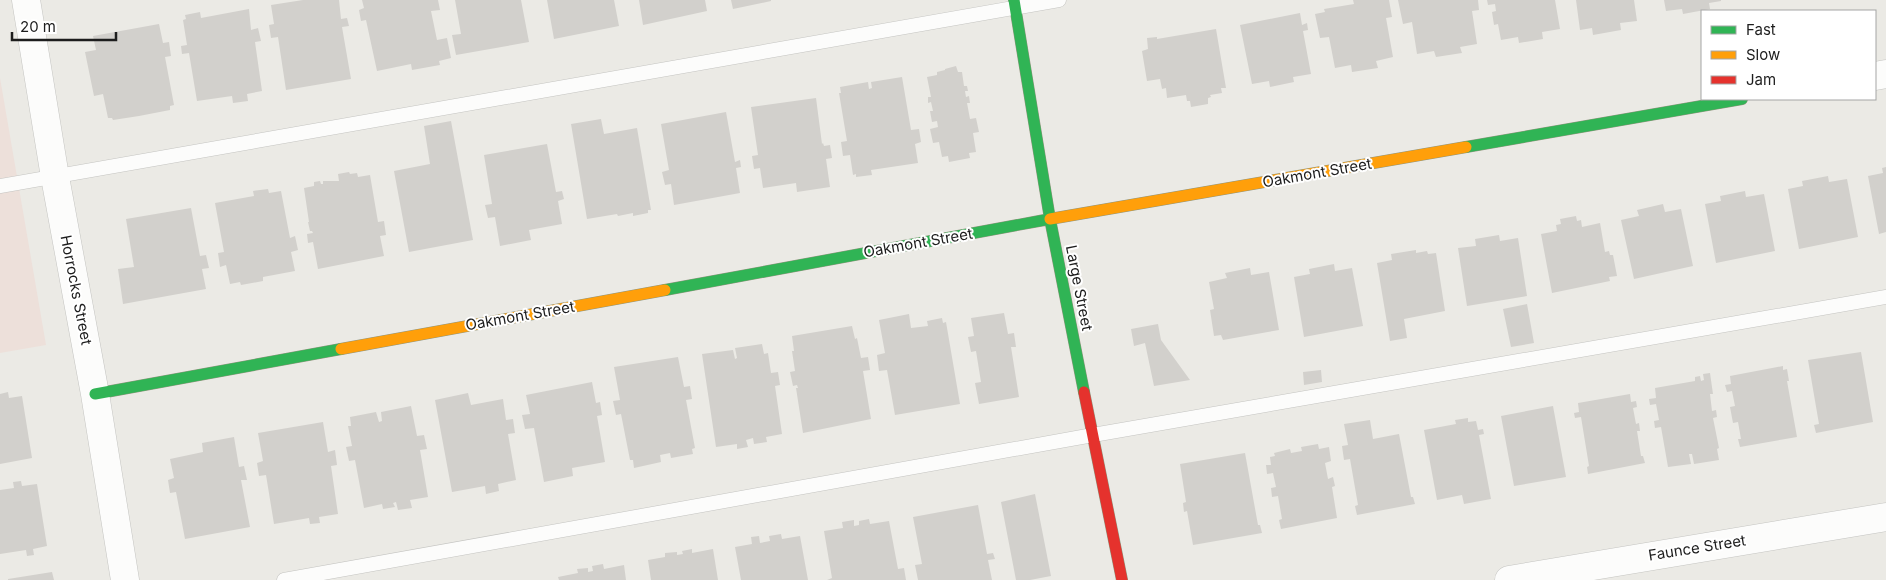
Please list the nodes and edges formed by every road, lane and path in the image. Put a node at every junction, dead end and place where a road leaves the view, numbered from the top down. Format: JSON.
{"nodes":[{"id":1,"x":26,"y":0,"type":"edge"},
{"id":2,"x":1059,"y":0,"type":"edge"},
{"id":3,"x":1015,"y":4,"type":"edge"},
{"id":4,"x":1736,"y":100,"type":"edge"},
{"id":5,"x":55,"y":177,"type":"junction"},
{"id":6,"x":0,"y":186,"type":"edge"},
{"id":7,"x":1050,"y":219,"type":"junction"},
{"id":8,"x":1886,"y":297,"type":"edge"},
{"id":9,"x":95,"y":394,"type":"junction"},
{"id":10,"x":1093,"y":435,"type":"junction"},
{"id":11,"x":1886,"y":517,"type":"edge"},
{"id":12,"x":125,"y":580,"type":"edge"},
{"id":13,"x":284,"y":580,"type":"edge"},
{"id":14,"x":1122,"y":580,"type":"edge"},
{"id":15,"x":1509,"y":580,"type":"edge"}],
"edges":[{"from":1,"to":5,"type":"street","name":"Horrocks Street"},
{"from":2,"to":3,"type":"lane"},
{"from":3,"to":5,"type":"lane"},
{"from":3,"to":7,"type":"street","name":"Large Street"},
{"from":4,"to":7,"type":"street","name":"Oakmont Street"},
{"from":5,"to":6,"type":"lane"},
{"from":5,"to":9,"type":"street","name":"Horrocks Street"},
{"from":7,"to":9,"type":"street","name":"Oakmont Street"},
{"from":7,"to":10,"type":"street","name":"Large Street"},
{"from":8,"to":10,"type":"lane"},
{"from":9,"to":12,"type":"street","name":"Horrocks Street"},
{"from":10,"to":13,"type":"lane"},
{"from":10,"to":14,"type":"street","name":"Large Street"},
{"from":11,"to":15,"type":"street","name":"Faunce Street"}]}
